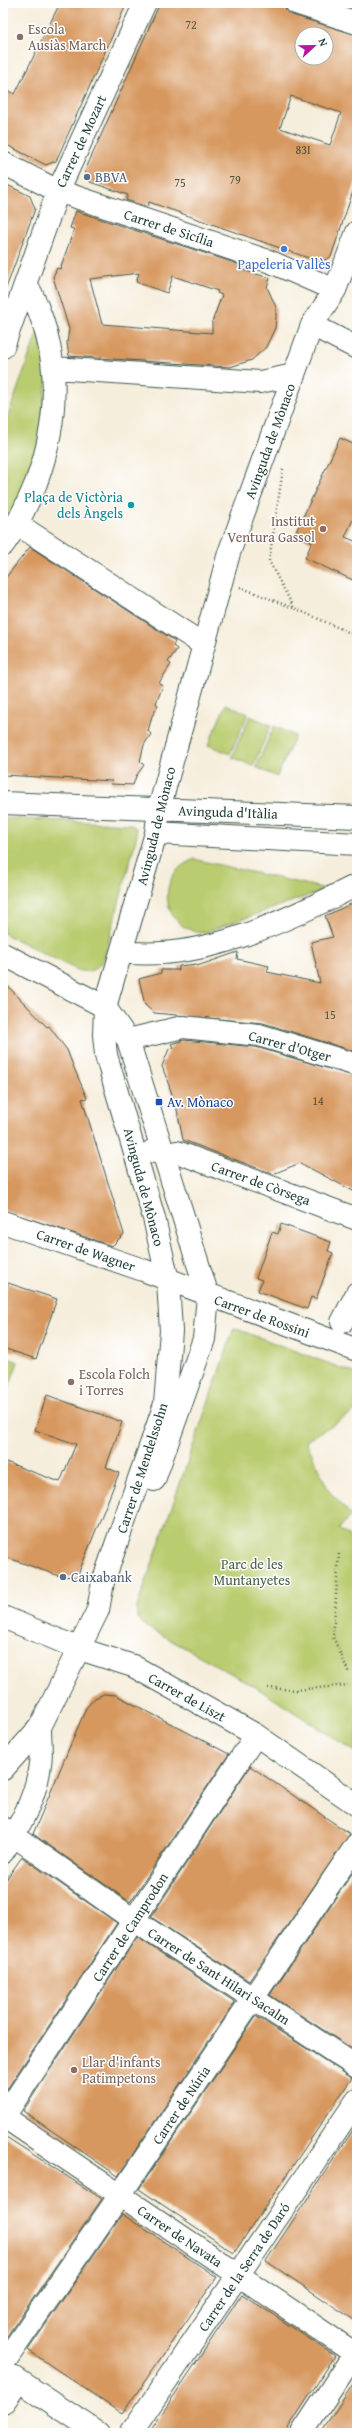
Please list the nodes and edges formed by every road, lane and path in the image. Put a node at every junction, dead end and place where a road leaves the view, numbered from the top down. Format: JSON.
{"nodes":[{"id":1,"x":145,"y":3,"type":"edge"},
{"id":2,"x":296,"y":3,"type":"edge"},
{"id":3,"x":357,"y":23,"type":"edge"},
{"id":4,"x":3,"y":163,"type":"edge"},
{"id":5,"x":58,"y":191,"type":"junction"},
{"id":6,"x":356,"y":242,"type":"edge"},
{"id":7,"x":26,"y":283,"type":"junction"},
{"id":8,"x":335,"y":290,"type":"junction"},
{"id":9,"x":312,"y":325,"type":"junction"},
{"id":10,"x":3,"y":347,"type":"edge"},
{"id":11,"x":357,"y":348,"type":"edge"},
{"id":12,"x":54,"y":368,"type":"junction"},
{"id":13,"x":294,"y":375,"type":"junction"},
{"id":14,"x":285,"y":461,"type":"dead end"},
{"id":15,"x":17,"y":524,"type":"junction"},
{"id":16,"x":3,"y":545,"type":"edge"},
{"id":17,"x":222,"y":580,"type":"junction"},
{"id":18,"x":294,"y":608,"type":"junction"},
{"id":19,"x":357,"y":636,"type":"edge"},
{"id":20,"x":204,"y":645,"type":"junction"},
{"id":21,"x":3,"y":803,"type":"edge"},
{"id":22,"x":159,"y":809,"type":"junction"},
{"id":23,"x":357,"y":817,"type":"edge"},
{"id":24,"x":156,"y":833,"type":"junction"},
{"id":25,"x":357,"y":844,"type":"edge"},
{"id":26,"x":357,"y":885,"type":"edge"},
{"id":27,"x":122,"y":952,"type":"junction"},
{"id":28,"x":3,"y":954,"type":"edge"},
{"id":29,"x":105,"y":1007,"type":"junction"},
{"id":30,"x":128,"y":1040,"type":"junction"},
{"id":31,"x":357,"y":1065,"type":"edge"},
{"id":32,"x":118,"y":1093,"type":"junction"},
{"id":33,"x":165,"y":1155,"type":"junction"},
{"id":34,"x":357,"y":1219,"type":"edge"},
{"id":35,"x":3,"y":1222,"type":"edge"},
{"id":36,"x":168,"y":1281,"type":"junction"},
{"id":37,"x":357,"y":1293,"type":"edge"},
{"id":38,"x":208,"y":1296,"type":"junction"},
{"id":39,"x":342,"y":1322,"type":"dead end"},
{"id":40,"x":357,"y":1350,"type":"edge"},
{"id":41,"x":339,"y":1554,"type":"dead end"},
{"id":42,"x":100,"y":1605,"type":"junction"},
{"id":43,"x":3,"y":1617,"type":"edge"},
{"id":44,"x":80,"y":1649,"type":"junction"},
{"id":45,"x":349,"y":1673,"type":"dead end"},
{"id":46,"x":348,"y":1685,"type":"dead end"},
{"id":47,"x":268,"y":1688,"type":"dead end"},
{"id":48,"x":40,"y":1727,"type":"junction"},
{"id":49,"x":256,"y":1735,"type":"junction"},
{"id":50,"x":3,"y":1769,"type":"edge"},
{"id":51,"x":357,"y":1805,"type":"edge"},
{"id":52,"x":7,"y":1839,"type":"edge"},
{"id":53,"x":357,"y":1844,"type":"edge"},
{"id":54,"x":135,"y":1920,"type":"junction"},
{"id":55,"x":252,"y":1997,"type":"junction"},
{"id":56,"x":357,"y":2067,"type":"edge"},
{"id":57,"x":357,"y":2100,"type":"edge"},
{"id":58,"x":3,"y":2117,"type":"edge"},
{"id":59,"x":120,"y":2195,"type":"junction"},
{"id":60,"x":238,"y":2275,"type":"junction"},
{"id":61,"x":356,"y":2352,"type":"edge"},
{"id":62,"x":3,"y":2364,"type":"edge"},
{"id":63,"x":11,"y":2376,"type":"edge"},
{"id":64,"x":3,"y":2403,"type":"edge"},
{"id":65,"x":98,"y":2433,"type":"edge"},
{"id":66,"x":131,"y":2433,"type":"edge"},
{"id":67,"x":302,"y":2433,"type":"edge"}],
"edges":[{"from":1,"to":5,"type":"street","name":"Carrer de Mozart"},
{"from":2,"to":3,"type":"street"},
{"from":4,"to":5,"type":"street","name":"Carrer de Sicília"},
{"from":5,"to":7,"type":"street","name":"Carrer de Mozart"},
{"from":5,"to":8,"type":"street","name":"Carrer de Sicília"},
{"from":6,"to":8,"type":"street","name":"Avinguda de Mònaco"},
{"from":7,"to":10,"type":"street","name":"Carrer de Mozart"},
{"from":7,"to":12,"type":"street"},
{"from":8,"to":9,"type":"street","name":"Avinguda de Mònaco"},
{"from":9,"to":11,"type":"street"},
{"from":9,"to":13,"type":"street","name":"Avinguda de Mònaco"},
{"from":12,"to":13,"type":"street","name":"Avinguda de Mònaco"},
{"from":12,"to":15,"type":"street"},
{"from":13,"to":17,"type":"street","name":"Avinguda de Mònaco"},
{"from":14,"to":18,"type":"path"},
{"from":15,"to":16,"type":"street"},
{"from":15,"to":20,"type":"street"},
{"from":17,"to":18,"type":"path"},
{"from":17,"to":20,"type":"street","name":"Avinguda de Mònaco"},
{"from":18,"to":19,"type":"path"},
{"from":20,"to":22,"type":"street","name":"Avinguda de Mònaco"},
{"from":21,"to":22,"type":"street","name":"Avinguda d'Itàlia"},
{"from":22,"to":23,"type":"street","name":"Avinguda d'Itàlia"},
{"from":22,"to":24,"type":"street","name":"Avinguda de Mònaco"},
{"from":24,"to":25,"type":"street","name":"Avinguda d'Itàlia"},
{"from":24,"to":27,"type":"street","name":"Avinguda de Mònaco"},
{"from":26,"to":27,"type":"street"},
{"from":27,"to":29,"type":"street","name":"Avinguda de Mònaco"},
{"from":28,"to":29,"type":"street"},
{"from":29,"to":30,"type":"street","name":"Avinguda de Mònaco"},
{"from":29,"to":32,"type":"street","name":"Avinguda de Mònaco"},
{"from":30,"to":31,"type":"street","name":"Carrer d'Otger"},
{"from":30,"to":33,"type":"street","name":"Avinguda de Mònaco"},
{"from":32,"to":33,"type":"street","name":"Avinguda de Mònaco"},
{"from":32,"to":36,"type":"street","name":"Avinguda de Mònaco"},
{"from":33,"to":34,"type":"street","name":"Carrer de Còrsega"},
{"from":33,"to":38,"type":"street","name":"Avinguda de Mònaco"},
{"from":35,"to":36,"type":"street","name":"Carrer de Wagner"},
{"from":36,"to":38,"type":"street","name":"Carrer de Rossini"},
{"from":36,"to":42,"type":"street","name":"Carrer de Mendelssohn"},
{"from":37,"to":39,"type":"street"},
{"from":38,"to":40,"type":"street","name":"Carrer de Rossini"},
{"from":38,"to":42,"type":"street","name":"Carrer de Mendelssohn"},
{"from":41,"to":45,"type":"path"},
{"from":42,"to":44,"type":"street","name":"Carrer de Mendelssohn"},
{"from":43,"to":44,"type":"street","name":"Carrer de Liszt"},
{"from":44,"to":48,"type":"street","name":"Carrer de Mendelssohn"},
{"from":44,"to":49,"type":"street","name":"Carrer de Liszt"},
{"from":46,"to":47,"type":"path"},
{"from":48,"to":50,"type":"street"},
{"from":48,"to":52,"type":"street"},
{"from":49,"to":51,"type":"street","name":"Carrer de Liszt"},
{"from":49,"to":54,"type":"street","name":"Carrer de Camprodon"},
{"from":52,"to":54,"type":"street","name":"Carrer de Sant Hilari Sacalm"},
{"from":53,"to":55,"type":"street","name":"Carrer de Núria"},
{"from":54,"to":55,"type":"street","name":"Carrer de Sant Hilari Sacalm"},
{"from":54,"to":58,"type":"street","name":"Carrer de Camprodon"},
{"from":55,"to":56,"type":"street","name":"Carrer de Sant Hilari Sacalm"},
{"from":55,"to":59,"type":"street","name":"Carrer de Núria"},
{"from":57,"to":60,"type":"street","name":"Carrer de la Serra de Daró"},
{"from":58,"to":59,"type":"street","name":"Carrer de Navata"},
{"from":59,"to":60,"type":"street","name":"Carrer de Navata"},
{"from":59,"to":62,"type":"street","name":"Carrer de Núria"},
{"from":60,"to":61,"type":"street","name":"Carrer de Navata"},
{"from":60,"to":66,"type":"street","name":"Carrer de la Serra de Daró"},
{"from":61,"to":67,"type":"street"},
{"from":63,"to":64,"type":"street"},
{"from":63,"to":65,"type":"street"}]}
